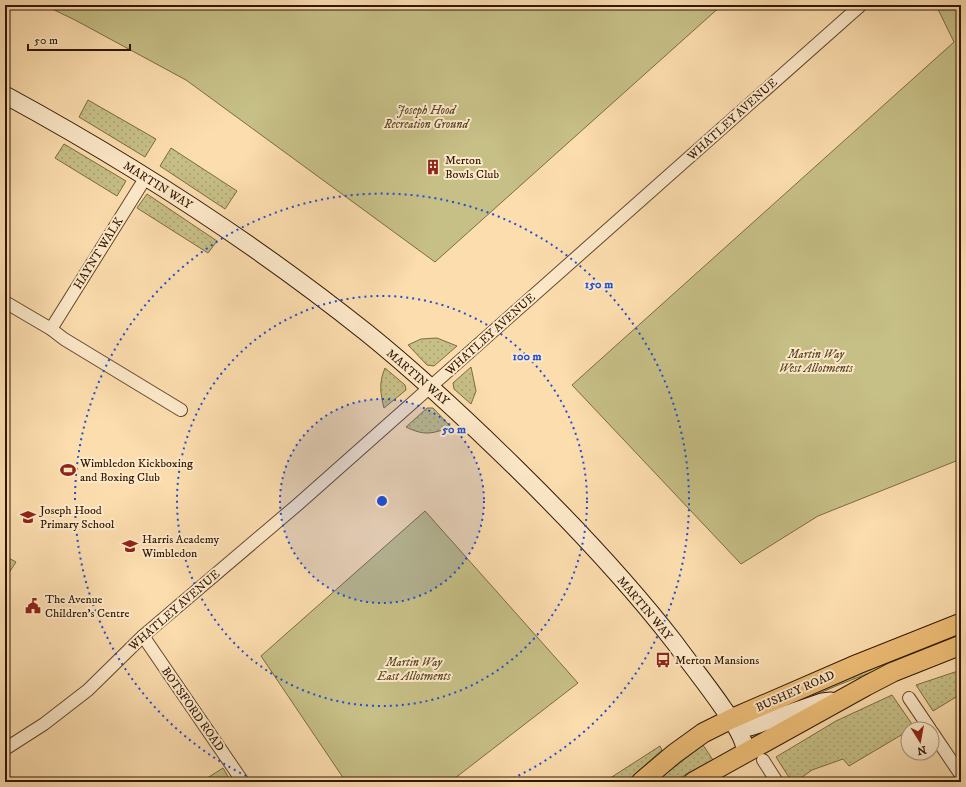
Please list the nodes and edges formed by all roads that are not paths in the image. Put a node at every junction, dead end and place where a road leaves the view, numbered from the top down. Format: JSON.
{"nodes":[{"id":1,"x":861,"y":5,"type":"edge"},
{"id":2,"x":5,"y":95,"type":"edge"},
{"id":3,"x":146,"y":177,"type":"junction"},
{"id":4,"x":5,"y":302,"type":"edge"},
{"id":5,"x":51,"y":329,"type":"junction"},
{"id":6,"x":430,"y":387,"type":"junction"},
{"id":7,"x":181,"y":410,"type":"dead end"},
{"id":8,"x":961,"y":623,"type":"edge"},
{"id":9,"x":143,"y":636,"type":"junction"},
{"id":10,"x":961,"y":645,"type":"edge"},
{"id":11,"x":909,"y":698,"type":"dead end"},
{"id":12,"x":842,"y":699,"type":"junction"},
{"id":13,"x":925,"y":721,"type":"edge"},
{"id":14,"x":733,"y":722,"type":"junction"},
{"id":15,"x":940,"y":744,"type":"edge"},
{"id":16,"x":5,"y":749,"type":"edge"},
{"id":17,"x":754,"y":756,"type":"junction"},
{"id":18,"x":961,"y":776,"type":"edge"},
{"id":19,"x":243,"y":782,"type":"edge"},
{"id":20,"x":641,"y":782,"type":"edge"},
{"id":21,"x":693,"y":782,"type":"edge"},
{"id":22,"x":777,"y":782,"type":"edge"}],
"edges":[{"from":1,"to":6,"type":"street","name":"WHATLEY AVENUE"},
{"from":2,"to":3,"type":"main road","name":"MARTIN WAY"},
{"from":3,"to":5,"type":"street","name":"HAYNT WALK"},
{"from":3,"to":6,"type":"main road","name":"MARTIN WAY"},
{"from":4,"to":5,"type":"street"},
{"from":5,"to":7,"type":"street"},
{"from":6,"to":9,"type":"street","name":"WHATLEY AVENUE"},
{"from":6,"to":14,"type":"main road","name":"MARTIN WAY"},
{"from":8,"to":14,"type":"main road","name":"BUSHEY ROAD"},
{"from":9,"to":16,"type":"street","name":"WHATLEY AVENUE"},
{"from":9,"to":19,"type":"street","name":"BOTSFORD ROAD"},
{"from":10,"to":12,"type":"main road","name":"BUSHEY ROAD"},
{"from":11,"to":13,"type":"street"},
{"from":12,"to":14,"type":"main road","name":"BUSHEY ROAD"},
{"from":12,"to":17,"type":"main road","name":"BUSHEY ROAD"},
{"from":14,"to":17,"type":"main road","name":"MARTIN WAY"},
{"from":14,"to":20,"type":"main road","name":"BUSHEY ROAD"},
{"from":15,"to":18,"type":"street"},
{"from":17,"to":21,"type":"main road","name":"BUSHEY ROAD"},
{"from":17,"to":22,"type":"street"}]}
